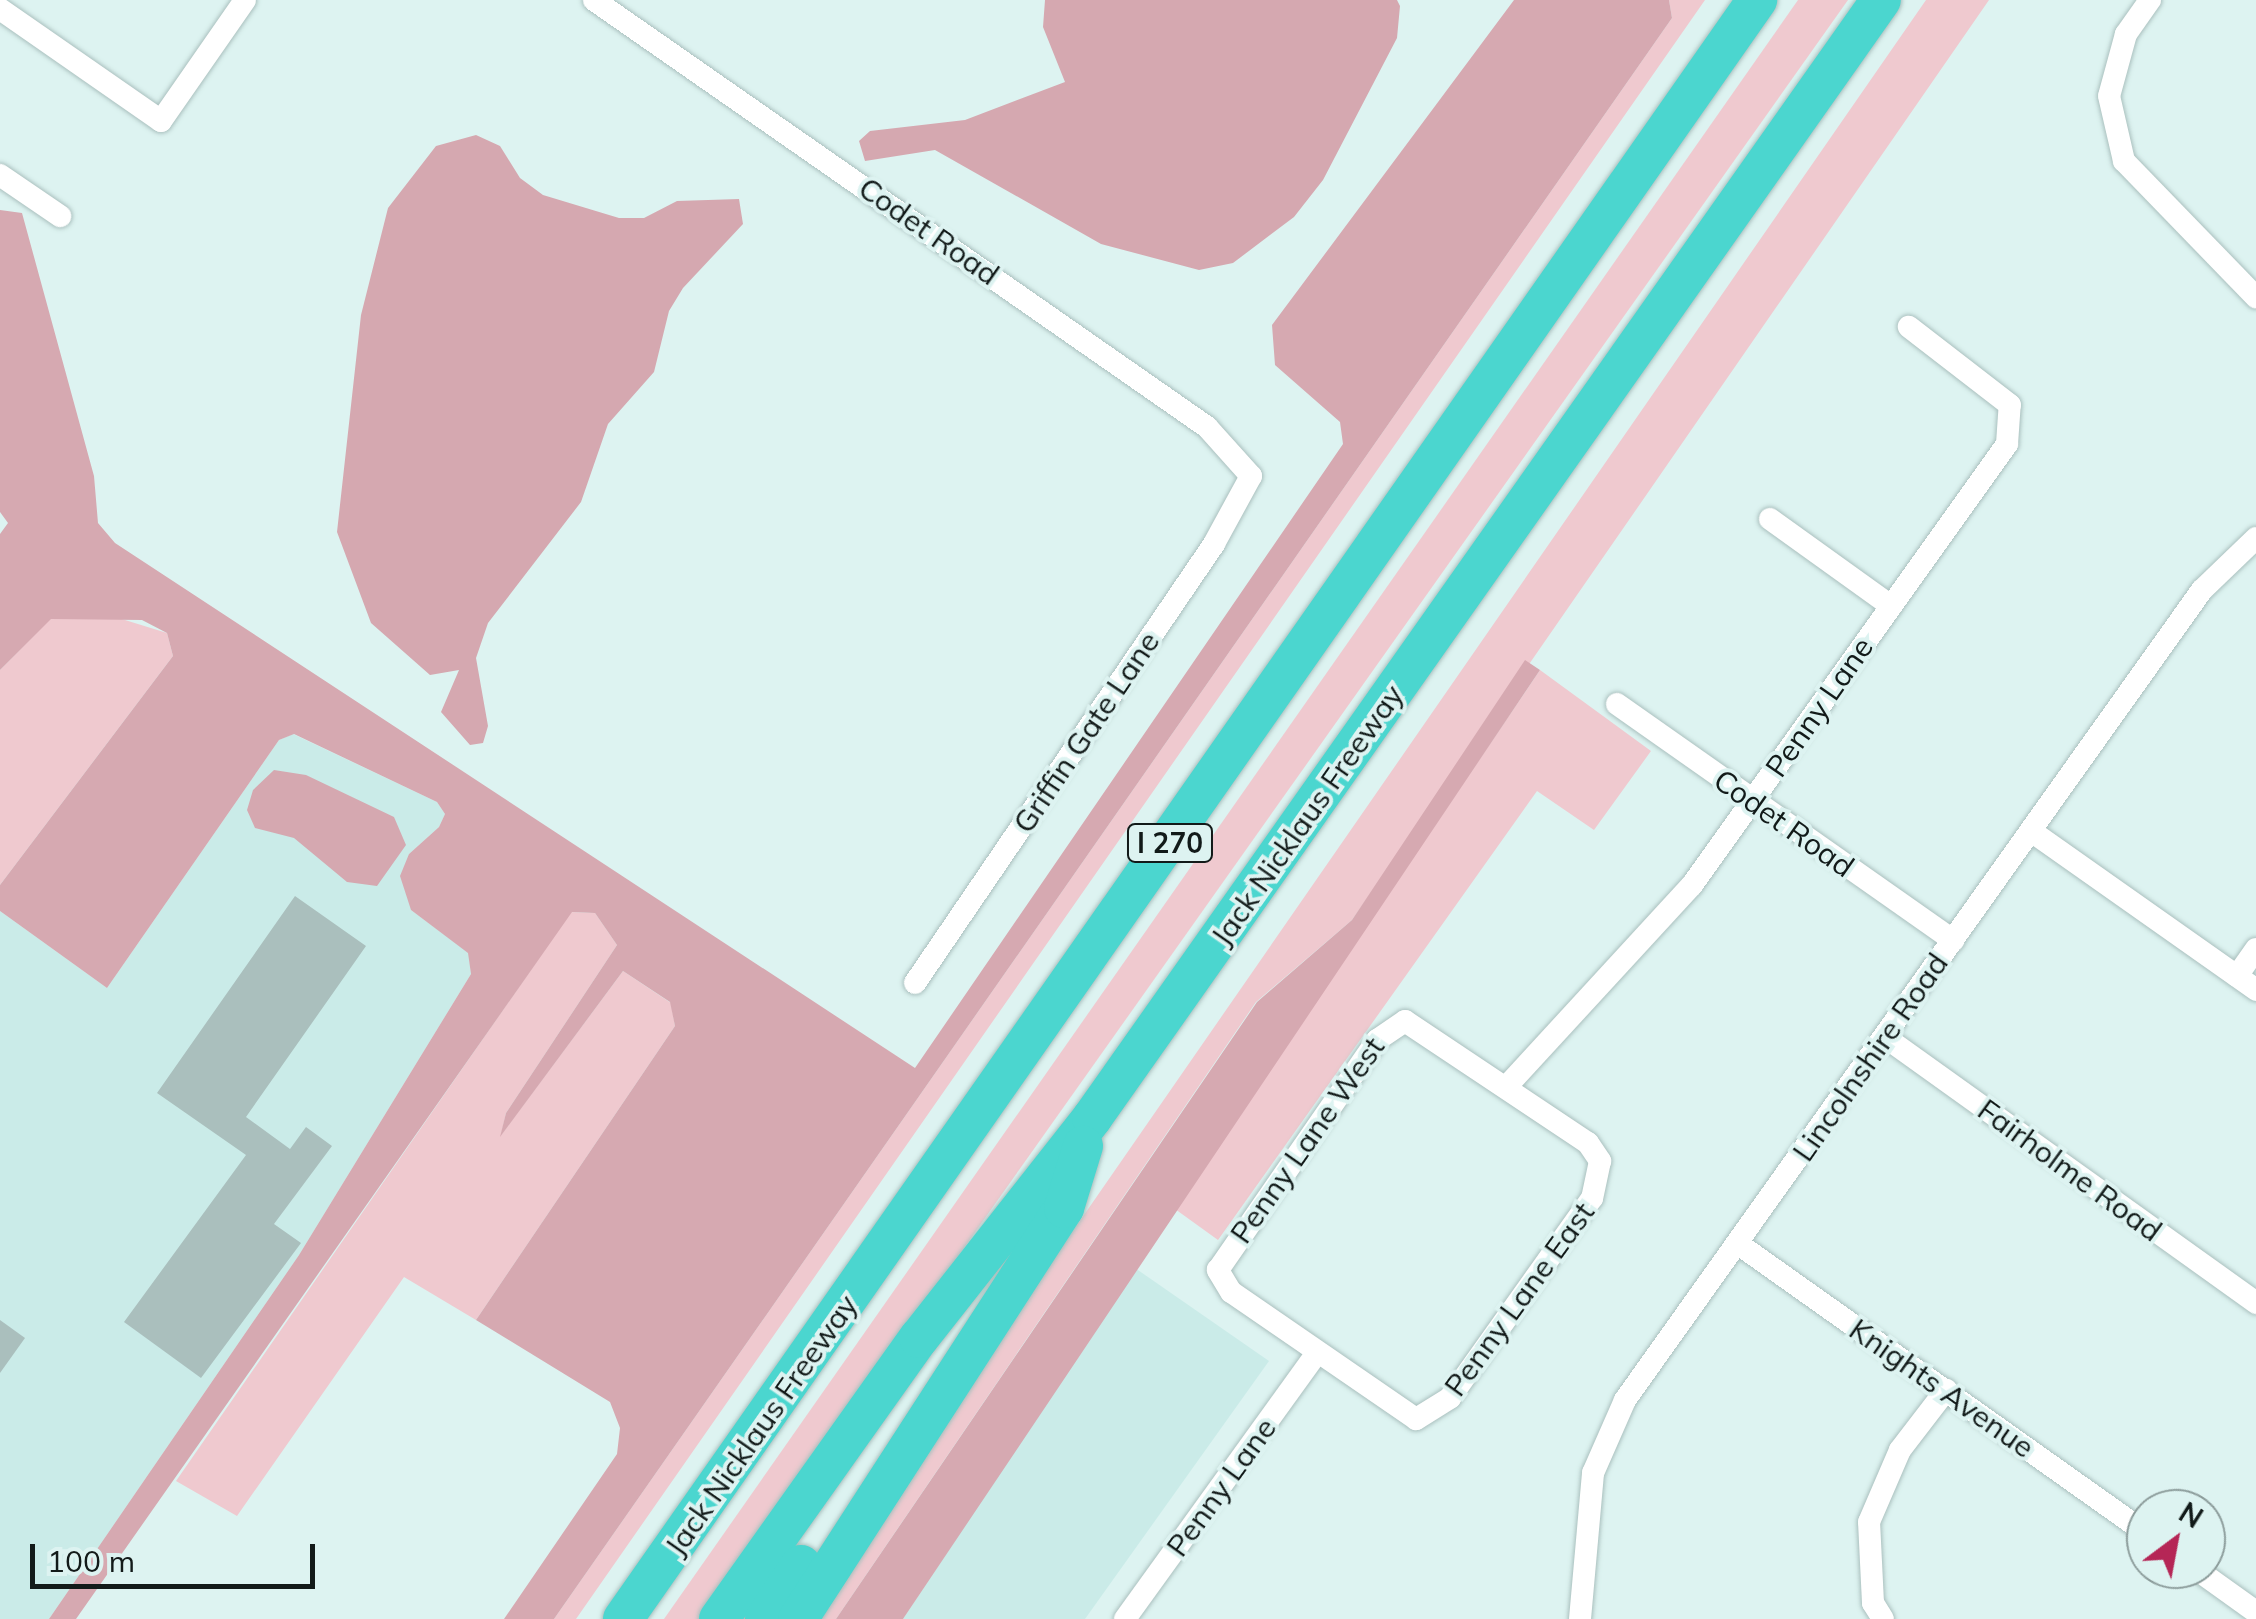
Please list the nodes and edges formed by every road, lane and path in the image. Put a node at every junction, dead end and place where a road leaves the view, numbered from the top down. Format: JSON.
{"nodes":[{"id":1,"x":245,"y":0,"type":"edge"},
{"id":2,"x":594,"y":0,"type":"edge"},
{"id":3,"x":1757,"y":0,"type":"edge"},
{"id":4,"x":1881,"y":0,"type":"edge"},
{"id":5,"x":2150,"y":0,"type":"edge"},
{"id":6,"x":0,"y":9,"type":"edge"},
{"id":7,"x":0,"y":175,"type":"edge"},
{"id":8,"x":60,"y":216,"type":"dead end"},
{"id":9,"x":2256,"y":297,"type":"edge"},
{"id":10,"x":1909,"y":327,"type":"dead end"},
{"id":11,"x":1250,"y":476,"type":"joint"},
{"id":12,"x":1770,"y":520,"type":"dead end"},
{"id":13,"x":2256,"y":538,"type":"edge"},
{"id":14,"x":1891,"y":606,"type":"junction"},
{"id":15,"x":1616,"y":704,"type":"dead end"},
{"id":16,"x":1752,"y":801,"type":"junction"},
{"id":17,"x":2031,"y":831,"type":"junction"},
{"id":18,"x":1953,"y":940,"type":"junction"},
{"id":19,"x":2256,"y":949,"type":"edge"},
{"id":20,"x":915,"y":983,"type":"dead end"},
{"id":21,"x":2246,"y":983,"type":"edge"},
{"id":22,"x":1885,"y":1037,"type":"junction"},
{"id":23,"x":1508,"y":1086,"type":"junction"},
{"id":24,"x":1092,"y":1118,"type":"junction"},
{"id":25,"x":1738,"y":1243,"type":"junction"},
{"id":26,"x":964,"y":1288,"type":"junction"},
{"id":27,"x":2256,"y":1304,"type":"edge"},
{"id":28,"x":1316,"y":1354,"type":"junction"},
{"id":29,"x":1946,"y":1390,"type":"junction"},
{"id":30,"x":2126,"y":1519,"type":"edge"},
{"id":31,"x":2224,"y":1589,"type":"edge"},
{"id":32,"x":2256,"y":1612,"type":"edge"},
{"id":33,"x":623,"y":1619,"type":"edge"},
{"id":34,"x":719,"y":1619,"type":"edge"},
{"id":35,"x":765,"y":1619,"type":"edge"},
{"id":36,"x":798,"y":1619,"type":"edge"},
{"id":37,"x":1126,"y":1619,"type":"edge"},
{"id":38,"x":1580,"y":1619,"type":"edge"},
{"id":39,"x":1883,"y":1619,"type":"edge"}],
"edges":[{"from":1,"to":6,"type":"street"},
{"from":2,"to":11,"type":"street","name":"Codet Road"},
{"from":3,"to":33,"type":"highway","name":"Jack Nicklaus Freeway","number":"I 270"},
{"from":4,"to":24,"type":"highway","name":"Jack Nicklaus Freeway"},
{"from":5,"to":9,"type":"street"},
{"from":7,"to":8,"type":"street"},
{"from":10,"to":14,"type":"street","name":"Penny Lane"},
{"from":11,"to":20,"type":"street","name":"Griffin Gate Lane"},
{"from":12,"to":14,"type":"street"},
{"from":13,"to":17,"type":"street","name":"Lincolnshire Road"},
{"from":14,"to":16,"type":"street","name":"Penny Lane"},
{"from":15,"to":16,"type":"street","name":"Codet Road"},
{"from":16,"to":18,"type":"street","name":"Codet Road"},
{"from":16,"to":23,"type":"street","name":"Penny Lane"},
{"from":17,"to":18,"type":"street","name":"Lincolnshire Road"},
{"from":17,"to":21,"type":"street"},
{"from":18,"to":22,"type":"street","name":"Lincolnshire Road"},
{"from":19,"to":21,"type":"street"},
{"from":22,"to":25,"type":"street","name":"Lincolnshire Road"},
{"from":22,"to":27,"type":"street","name":"Fairholme Road"},
{"from":23,"to":28,"type":"street","name":"Penny Lane East"},
{"from":23,"to":28,"type":"street","name":"Penny Lane West"},
{"from":24,"to":26,"type":"highway","name":"Jack Nicklaus Freeway"},
{"from":24,"to":36,"type":"highway"},
{"from":25,"to":29,"type":"street","name":"Knights Avenue"},
{"from":25,"to":38,"type":"street","name":"Lincolnshire Road"},
{"from":26,"to":34,"type":"highway","name":"Jack Nicklaus Freeway"},
{"from":26,"to":35,"type":"highway"},
{"from":28,"to":37,"type":"street","name":"Penny Lane"},
{"from":29,"to":30,"type":"street","name":"Knights Avenue"},
{"from":29,"to":39,"type":"street"},
{"from":31,"to":32,"type":"street"}]}
